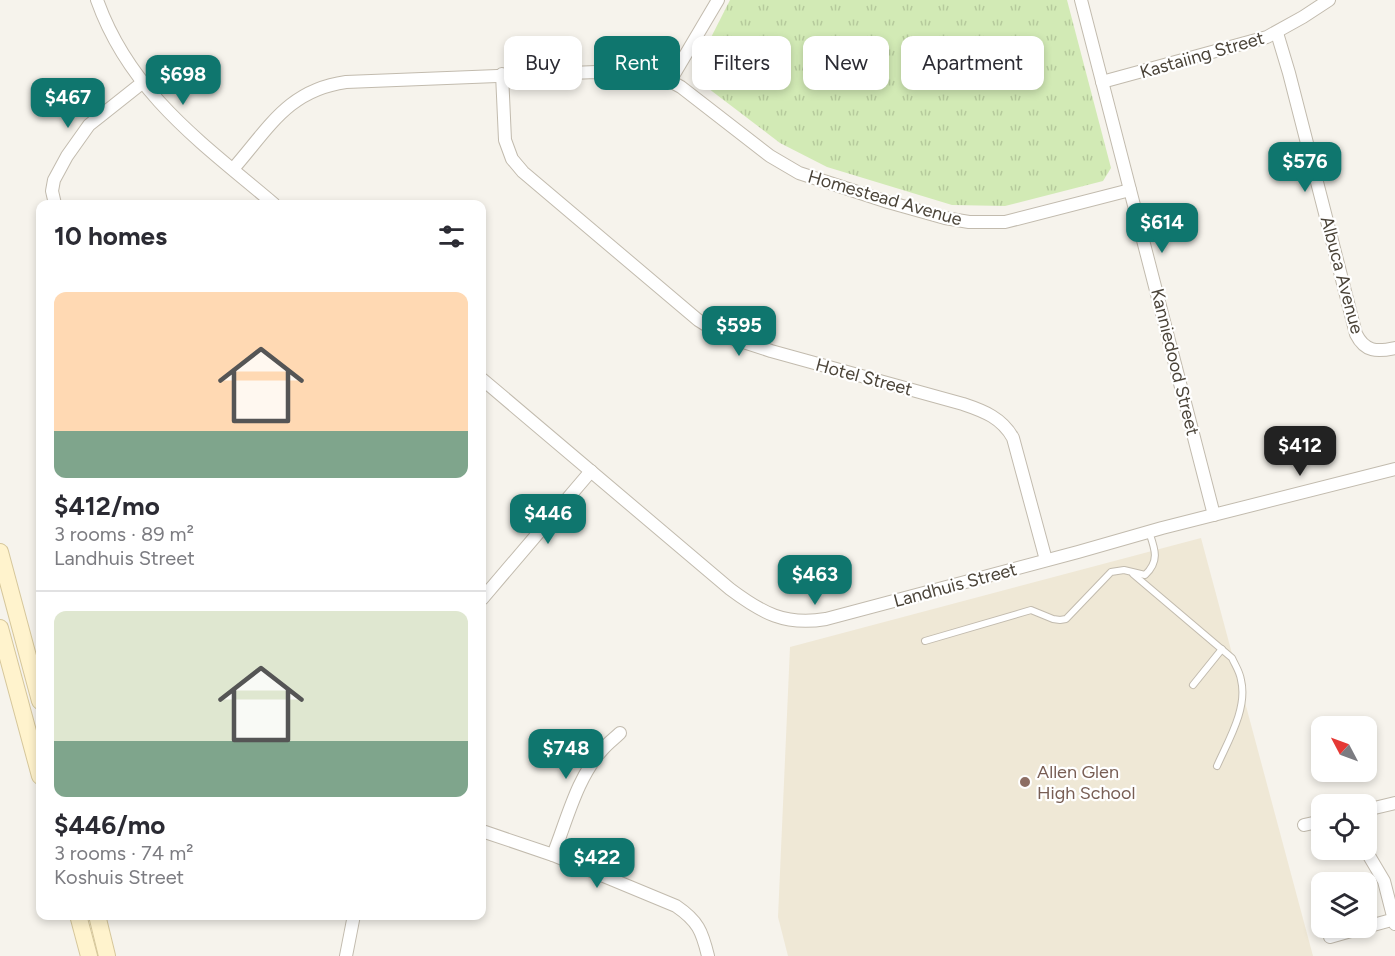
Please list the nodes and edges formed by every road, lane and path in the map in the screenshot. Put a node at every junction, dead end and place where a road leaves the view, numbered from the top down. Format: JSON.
{"nodes":[{"id":1,"x":97,"y":0,"type":"edge"},
{"id":2,"x":718,"y":0,"type":"edge"},
{"id":3,"x":1081,"y":0,"type":"edge"},
{"id":4,"x":1329,"y":0,"type":"edge"},
{"id":5,"x":1277,"y":33,"type":"junction"},
{"id":6,"x":680,"y":64,"type":"edge"},
{"id":7,"x":594,"y":72,"type":"edge"},
{"id":8,"x":502,"y":74,"type":"junction"},
{"id":9,"x":1102,"y":82,"type":"junction"},
{"id":10,"x":142,"y":83,"type":"junction"},
{"id":11,"x":680,"y":87,"type":"edge"},
{"id":12,"x":233,"y":170,"type":"junction"},
{"id":13,"x":1131,"y":190,"type":"junction"},
{"id":14,"x":55,"y":200,"type":"edge"},
{"id":15,"x":269,"y":200,"type":"edge"},
{"id":16,"x":1395,"y":348,"type":"edge"},
{"id":17,"x":486,"y":382,"type":"edge"},
{"id":18,"x":1395,"y":469,"type":"edge"},
{"id":19,"x":591,"y":471,"type":"junction"},
{"id":20,"x":1214,"y":515,"type":"junction"},
{"id":21,"x":1149,"y":532,"type":"junction"},
{"id":22,"x":0,"y":552,"type":"edge"},
{"id":23,"x":1046,"y":560,"type":"junction"},
{"id":24,"x":1130,"y":572,"type":"junction"},
{"id":25,"x":486,"y":594,"type":"edge"},
{"id":26,"x":0,"y":627,"type":"edge"},
{"id":27,"x":925,"y":641,"type":"dead end"},
{"id":28,"x":1222,"y":649,"type":"junction"},
{"id":29,"x":1192,"y":685,"type":"dead end"},
{"id":30,"x":36,"y":686,"type":"edge"},
{"id":31,"x":620,"y":733,"type":"dead end"},
{"id":32,"x":36,"y":761,"type":"edge"},
{"id":33,"x":1217,"y":766,"type":"dead end"},
{"id":34,"x":1395,"y":803,"type":"edge"},
{"id":35,"x":1377,"y":807,"type":"edge"},
{"id":36,"x":1311,"y":823,"type":"edge"},
{"id":37,"x":1304,"y":825,"type":"dead end"},
{"id":38,"x":486,"y":832,"type":"edge"},
{"id":39,"x":554,"y":855,"type":"junction"},
{"id":40,"x":1372,"y":860,"type":"edge"},
{"id":41,"x":79,"y":920,"type":"edge"},
{"id":42,"x":98,"y":920,"type":"edge"},
{"id":43,"x":353,"y":920,"type":"edge"},
{"id":44,"x":1395,"y":921,"type":"edge"},
{"id":45,"x":1377,"y":925,"type":"edge"},
{"id":46,"x":89,"y":956,"type":"edge"},
{"id":47,"x":108,"y":956,"type":"edge"},
{"id":48,"x":346,"y":956,"type":"edge"},
{"id":49,"x":708,"y":956,"type":"edge"}],
"edges":[{"from":1,"to":10,"type":"street"},
{"from":2,"to":6,"type":"street"},
{"from":3,"to":9,"type":"street","name":"Kanniedood Street"},
{"from":4,"to":5,"type":"street","name":"Kastaiing Street"},
{"from":5,"to":9,"type":"street","name":"Kastaiing Street"},
{"from":5,"to":16,"type":"street","name":"Albuca Avenue"},
{"from":7,"to":8,"type":"street","name":"Homestead Avenue"},
{"from":8,"to":12,"type":"street","name":"Homestead Avenue"},
{"from":8,"to":23,"type":"street","name":"Hotel Street"},
{"from":9,"to":13,"type":"street","name":"Kanniedood Street"},
{"from":10,"to":12,"type":"street"},
{"from":10,"to":14,"type":"street"},
{"from":11,"to":13,"type":"street","name":"Homestead Avenue"},
{"from":12,"to":15,"type":"street"},
{"from":13,"to":20,"type":"street","name":"Kanniedood Street"},
{"from":17,"to":19,"type":"street","name":"Landhuis Street"},
{"from":18,"to":20,"type":"street","name":"Landhuis Street"},
{"from":19,"to":23,"type":"street","name":"Landhuis Street"},
{"from":19,"to":25,"type":"street"},
{"from":20,"to":21,"type":"street","name":"Landhuis Street"},
{"from":21,"to":23,"type":"street","name":"Landhuis Street"},
{"from":21,"to":24,"type":"lane"},
{"from":22,"to":30,"type":"main road"},
{"from":24,"to":27,"type":"lane"},
{"from":24,"to":28,"type":"lane"},
{"from":26,"to":32,"type":"main road"},
{"from":28,"to":29,"type":"lane"},
{"from":28,"to":33,"type":"lane"},
{"from":31,"to":39,"type":"street"},
{"from":34,"to":35,"type":"street"},
{"from":36,"to":37,"type":"street"},
{"from":38,"to":39,"type":"street"},
{"from":39,"to":49,"type":"street"},
{"from":40,"to":44,"type":"street"},
{"from":41,"to":46,"type":"main road"},
{"from":42,"to":47,"type":"main road"},
{"from":43,"to":48,"type":"street"},
{"from":44,"to":45,"type":"street"}]}
